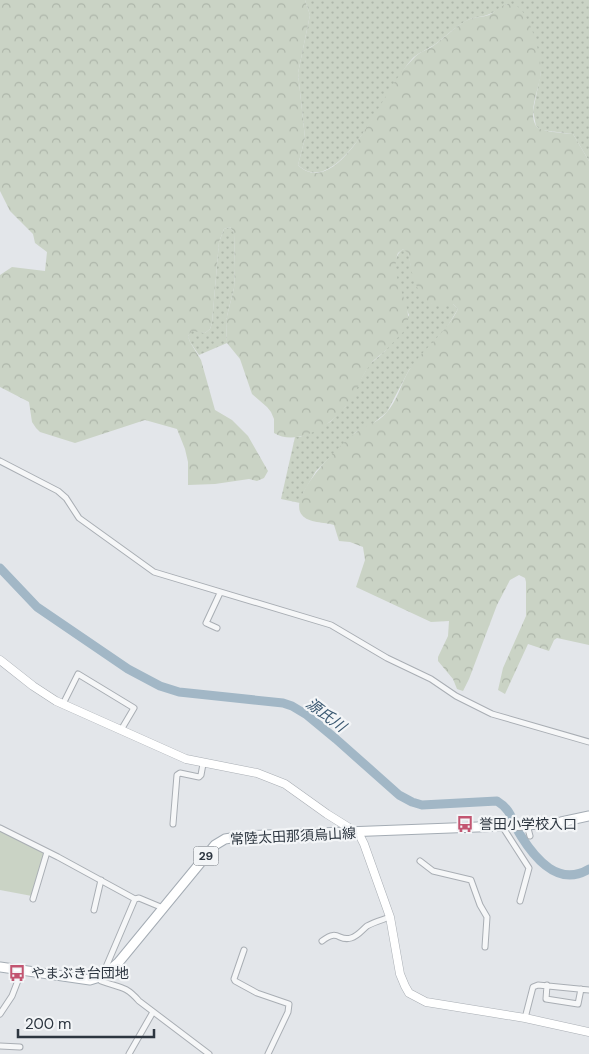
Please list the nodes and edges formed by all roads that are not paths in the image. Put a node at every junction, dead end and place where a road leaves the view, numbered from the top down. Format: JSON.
{"nodes":[{"id":1,"x":0,"y":461,"type":"edge"},
{"id":2,"x":220,"y":593,"type":"junction"},
{"id":3,"x":217,"y":628,"type":"dead end"},
{"id":4,"x":0,"y":660,"type":"edge"},
{"id":5,"x":63,"y":704,"type":"junction"},
{"id":6,"x":121,"y":730,"type":"junction"},
{"id":7,"x":589,"y":742,"type":"edge"},
{"id":8,"x":203,"y":764,"type":"junction"},
{"id":9,"x":589,"y":816,"type":"edge"},
{"id":10,"x":173,"y":824,"type":"dead end"},
{"id":11,"x":503,"y":826,"type":"junction"},
{"id":12,"x":524,"y":826,"type":"junction"},
{"id":13,"x":0,"y":828,"type":"edge"},
{"id":14,"x":357,"y":832,"type":"junction"},
{"id":15,"x":530,"y":836,"type":"dead end"},
{"id":16,"x":47,"y":852,"type":"junction"},
{"id":17,"x":420,"y":861,"type":"dead end"},
{"id":18,"x":101,"y":880,"type":"junction"},
{"id":19,"x":33,"y":899,"type":"dead end"},
{"id":20,"x":135,"y":899,"type":"junction"},
{"id":21,"x":520,"y":901,"type":"dead end"},
{"id":22,"x":163,"y":908,"type":"junction"},
{"id":23,"x":94,"y":910,"type":"dead end"},
{"id":24,"x":390,"y":917,"type":"junction"},
{"id":25,"x":322,"y":941,"type":"dead end"},
{"id":26,"x":485,"y":946,"type":"dead end"},
{"id":27,"x":244,"y":950,"type":"dead end"},
{"id":28,"x":0,"y":967,"type":"edge"},
{"id":29,"x":22,"y":970,"type":"junction"},
{"id":30,"x":101,"y":977,"type":"junction"},
{"id":31,"x":547,"y":986,"type":"junction"},
{"id":32,"x":581,"y":989,"type":"junction"},
{"id":33,"x":589,"y":990,"type":"edge"},
{"id":34,"x":153,"y":1012,"type":"junction"},
{"id":35,"x":0,"y":1014,"type":"edge"},
{"id":36,"x":525,"y":1018,"type":"junction"},
{"id":37,"x":589,"y":1032,"type":"edge"},
{"id":38,"x":0,"y":1046,"type":"edge"},
{"id":39,"x":20,"y":1047,"type":"dead end"},
{"id":40,"x":129,"y":1054,"type":"edge"},
{"id":41,"x":209,"y":1054,"type":"edge"},
{"id":42,"x":268,"y":1054,"type":"edge"}],
"edges":[{"from":1,"to":2,"type":"street"},
{"from":2,"to":3,"type":"street"},
{"from":2,"to":7,"type":"street"},
{"from":4,"to":5,"type":"street"},
{"from":5,"to":6,"type":"street"},
{"from":5,"to":6,"type":"street"},
{"from":6,"to":8,"type":"street"},
{"from":8,"to":10,"type":"street"},
{"from":8,"to":14,"type":"street"},
{"from":9,"to":12,"type":"main road","name":"常陸太田那須烏山線","number":"29"},
{"from":11,"to":12,"type":"main road","name":"常陸太田那須烏山線","number":"29"},
{"from":11,"to":14,"type":"main road","name":"常陸太田那須烏山線","number":"29"},
{"from":11,"to":21,"type":"street"},
{"from":12,"to":15,"type":"street"},
{"from":13,"to":16,"type":"street"},
{"from":14,"to":22,"type":"main road","name":"常陸太田那須烏山線","number":"29"},
{"from":14,"to":24,"type":"street"},
{"from":16,"to":18,"type":"street"},
{"from":16,"to":19,"type":"street"},
{"from":17,"to":26,"type":"street"},
{"from":18,"to":20,"type":"street"},
{"from":18,"to":23,"type":"street"},
{"from":20,"to":22,"type":"street"},
{"from":20,"to":30,"type":"street"},
{"from":22,"to":30,"type":"main road","name":"常陸太田那須烏山線","number":"29"},
{"from":24,"to":25,"type":"street"},
{"from":24,"to":36,"type":"street"},
{"from":27,"to":42,"type":"street"},
{"from":28,"to":29,"type":"main road"},
{"from":29,"to":30,"type":"main road"},
{"from":29,"to":35,"type":"street"},
{"from":30,"to":34,"type":"street"},
{"from":31,"to":32,"type":"street"},
{"from":31,"to":32,"type":"street"},
{"from":31,"to":36,"type":"street"},
{"from":32,"to":33,"type":"street"},
{"from":34,"to":40,"type":"street"},
{"from":34,"to":41,"type":"street"},
{"from":36,"to":37,"type":"street"},
{"from":38,"to":39,"type":"street"}]}
